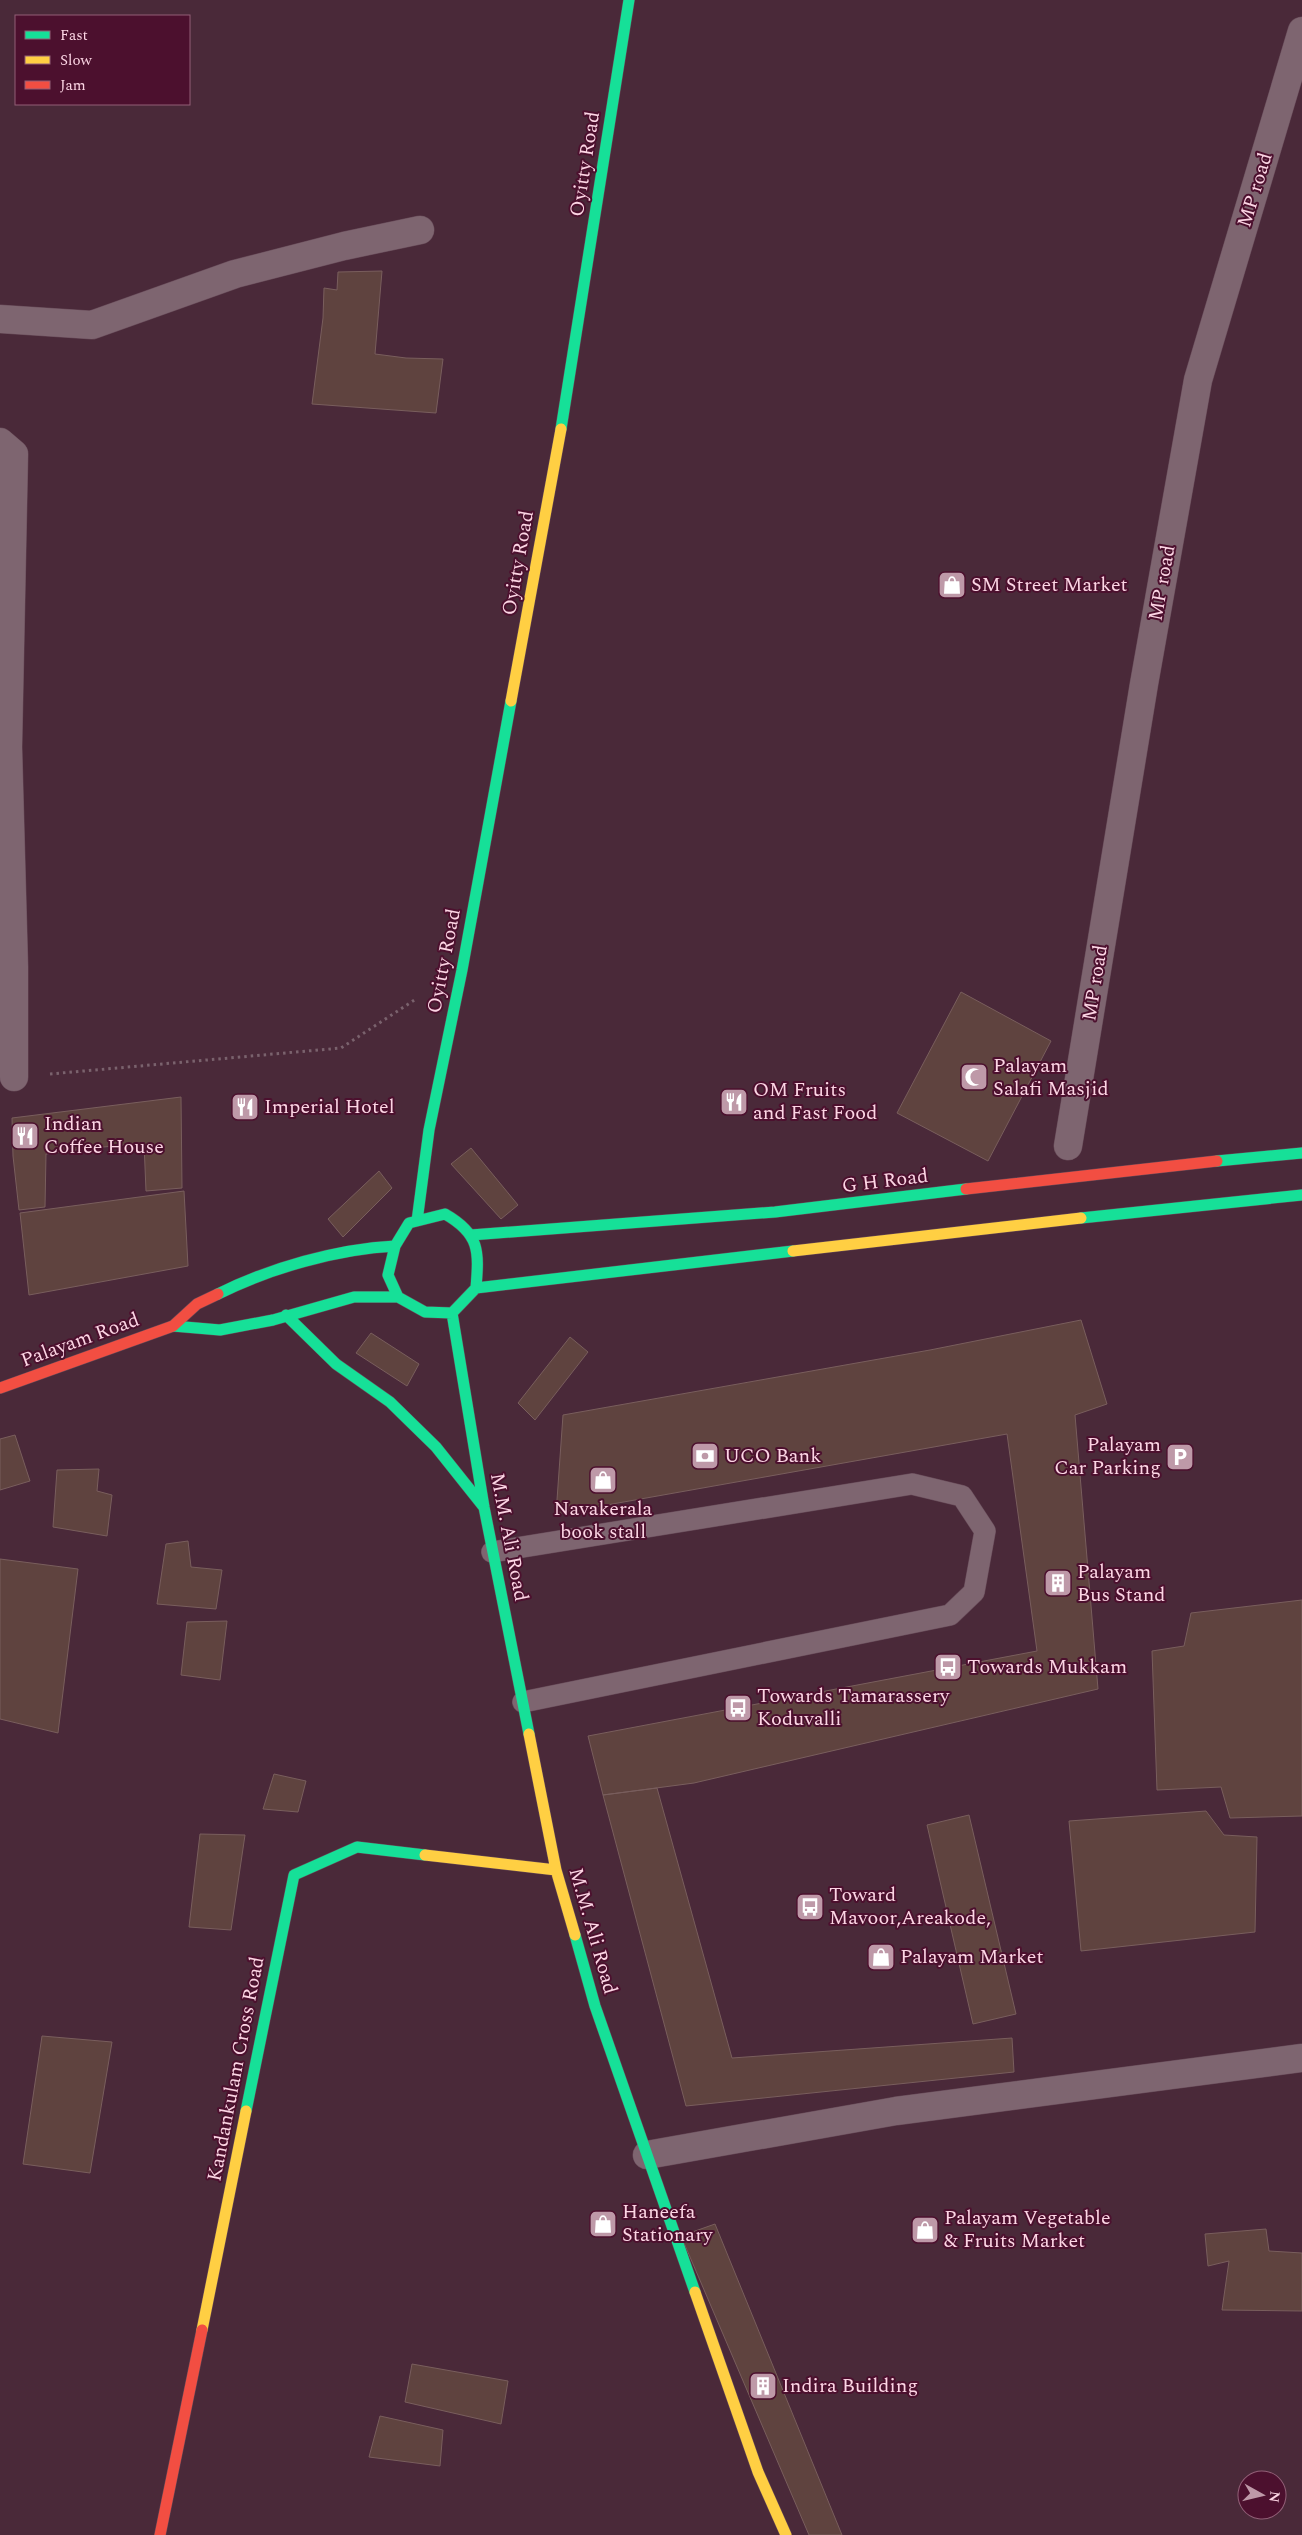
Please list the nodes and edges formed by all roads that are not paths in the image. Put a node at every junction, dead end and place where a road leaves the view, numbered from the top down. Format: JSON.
{"nodes":[{"id":1,"x":629,"y":0,"type":"edge"},
{"id":2,"x":1302,"y":31,"type":"edge"},
{"id":3,"x":420,"y":230,"type":"dead end"},
{"id":4,"x":0,"y":319,"type":"edge"},
{"id":5,"x":0,"y":442,"type":"edge"},
{"id":6,"x":14,"y":1077,"type":"road end"},
{"id":7,"x":1068,"y":1146,"type":"dead end"},
{"id":8,"x":1302,"y":1152,"type":"edge"},
{"id":9,"x":1302,"y":1195,"type":"edge"},
{"id":10,"x":417,"y":1221,"type":"junction"},
{"id":11,"x":471,"y":1235,"type":"junction"},
{"id":12,"x":395,"y":1246,"type":"junction"},
{"id":13,"x":476,"y":1288,"type":"junction"},
{"id":14,"x":398,"y":1297,"type":"junction"},
{"id":15,"x":452,"y":1313,"type":"junction"},
{"id":16,"x":286,"y":1316,"type":"junction"},
{"id":17,"x":173,"y":1326,"type":"junction"},
{"id":18,"x":0,"y":1388,"type":"edge"},
{"id":19,"x":484,"y":1507,"type":"junction"},
{"id":20,"x":492,"y":1552,"type":"junction"},
{"id":21,"x":522,"y":1702,"type":"junction"},
{"id":22,"x":556,"y":1870,"type":"junction"},
{"id":23,"x":1302,"y":2058,"type":"edge"},
{"id":24,"x":646,"y":2155,"type":"junction"},
{"id":25,"x":160,"y":2535,"type":"edge"},
{"id":26,"x":786,"y":2535,"type":"edge"}],
"edges":[{"from":1,"to":10,"type":"main road","name":"Oyitty Road"},
{"from":2,"to":7,"type":"street","name":"MP road"},
{"from":3,"to":4,"type":"street"},
{"from":5,"to":6,"type":"street"},
{"from":8,"to":11,"type":"main road","name":"G H Road"},
{"from":9,"to":13,"type":"main road"},
{"from":10,"to":11,"type":"main road"},
{"from":10,"to":12,"type":"main road"},
{"from":11,"to":13,"type":"main road"},
{"from":12,"to":14,"type":"main road"},
{"from":12,"to":17,"type":"main road"},
{"from":13,"to":15,"type":"main road"},
{"from":14,"to":15,"type":"main road"},
{"from":14,"to":16,"type":"main road"},
{"from":15,"to":19,"type":"main road","name":"M.M. Ali Road"},
{"from":16,"to":17,"type":"main road"},
{"from":16,"to":19,"type":"main road"},
{"from":17,"to":18,"type":"main road","name":"Palayam Road"},
{"from":19,"to":20,"type":"main road","name":"M.M. Ali Road"},
{"from":20,"to":21,"type":"main road","name":"M.M. Ali Road"},
{"from":20,"to":21,"type":"lane"},
{"from":21,"to":22,"type":"main road","name":"M.M. Ali Road"},
{"from":22,"to":24,"type":"main road","name":"M.M. Ali Road"},
{"from":22,"to":25,"type":"main road","name":"Kandankulam Cross Road"},
{"from":23,"to":24,"type":"street"},
{"from":24,"to":26,"type":"main road","name":"M.M. Ali Road"}]}
